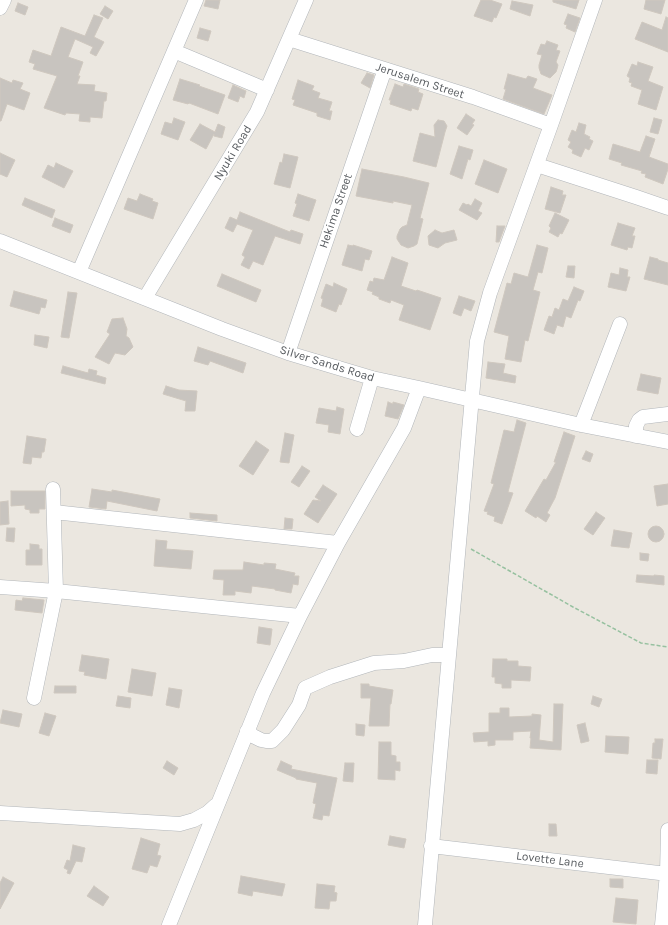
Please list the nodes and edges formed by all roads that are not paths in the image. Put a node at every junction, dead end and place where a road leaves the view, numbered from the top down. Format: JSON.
{"nodes":[{"id":1,"x":4,"y":0,"type":"edge"},
{"id":2,"x":196,"y":0,"type":"edge"},
{"id":3,"x":306,"y":0,"type":"edge"},
{"id":4,"x":595,"y":0,"type":"edge"},
{"id":5,"x":0,"y":8,"type":"edge"},
{"id":6,"x":289,"y":38,"type":"junction"},
{"id":7,"x":174,"y":51,"type":"junction"},
{"id":8,"x":385,"y":69,"type":"junction"},
{"id":9,"x":267,"y":90,"type":"junction"},
{"id":10,"x":551,"y":125,"type":"junction"},
{"id":11,"x":537,"y":165,"type":"junction"},
{"id":12,"x":668,"y":208,"type":"edge"},
{"id":13,"x":0,"y":241,"type":"edge"},
{"id":14,"x":79,"y":272,"type":"junction"},
{"id":15,"x":146,"y":298,"type":"junction"},
{"id":16,"x":620,"y":324,"type":"dead end"},
{"id":17,"x":288,"y":353,"type":"junction"},
{"id":18,"x":372,"y":378,"type":"junction"},
{"id":19,"x":419,"y":388,"type":"junction"},
{"id":20,"x":472,"y":401,"type":"junction"},
{"id":21,"x":668,"y":414,"type":"edge"},
{"id":22,"x":581,"y":425,"type":"junction"},
{"id":23,"x":357,"y":429,"type":"dead end"},
{"id":24,"x":636,"y":436,"type":"junction"},
{"id":25,"x":668,"y":442,"type":"edge"},
{"id":26,"x":53,"y":489,"type":"dead end"},
{"id":27,"x":54,"y":512,"type":"junction"},
{"id":28,"x":338,"y":543,"type":"junction"},
{"id":29,"x":0,"y":587,"type":"edge"},
{"id":30,"x":56,"y":591,"type":"junction"},
{"id":31,"x":300,"y":616,"type":"junction"},
{"id":32,"x":449,"y":655,"type":"junction"},
{"id":33,"x":34,"y":698,"type":"dead end"},
{"id":34,"x":247,"y":731,"type":"junction"},
{"id":35,"x":218,"y":803,"type":"junction"},
{"id":36,"x":0,"y":813,"type":"edge"},
{"id":37,"x":668,"y":830,"type":"edge"},
{"id":38,"x":431,"y":846,"type":"junction"},
{"id":39,"x":667,"y":874,"type":"edge"},
{"id":40,"x":170,"y":925,"type":"edge"},
{"id":41,"x":425,"y":925,"type":"edge"},
{"id":42,"x":662,"y":925,"type":"edge"}],
"edges":[{"from":1,"to":5,"type":"street"},
{"from":2,"to":7,"type":"street"},
{"from":3,"to":6,"type":"street","name":"Nyuki Road"},
{"from":4,"to":10,"type":"street"},
{"from":6,"to":8,"type":"street","name":"Jerusalem Street"},
{"from":6,"to":9,"type":"street","name":"Nyuki Road"},
{"from":7,"to":9,"type":"street"},
{"from":7,"to":14,"type":"street"},
{"from":8,"to":10,"type":"street","name":"Jerusalem Street"},
{"from":8,"to":17,"type":"street","name":"Hekima Street"},
{"from":9,"to":15,"type":"street","name":"Nyuki Road"},
{"from":10,"to":11,"type":"street"},
{"from":11,"to":12,"type":"street"},
{"from":11,"to":20,"type":"street"},
{"from":13,"to":14,"type":"street","name":"Silver Sands Road"},
{"from":14,"to":15,"type":"street","name":"Silver Sands Road"},
{"from":15,"to":17,"type":"street","name":"Silver Sands Road"},
{"from":16,"to":22,"type":"street"},
{"from":17,"to":18,"type":"street","name":"Silver Sands Road"},
{"from":18,"to":19,"type":"street","name":"Silver Sands Road"},
{"from":18,"to":23,"type":"street"},
{"from":19,"to":20,"type":"street","name":"Silver Sands Road"},
{"from":19,"to":28,"type":"street"},
{"from":20,"to":22,"type":"street","name":"Silver Sands Road"},
{"from":20,"to":32,"type":"street"},
{"from":21,"to":24,"type":"street"},
{"from":22,"to":24,"type":"street","name":"Silver Sands Road"},
{"from":24,"to":25,"type":"street","name":"Silver Sands Road"},
{"from":26,"to":27,"type":"street"},
{"from":27,"to":28,"type":"street"},
{"from":27,"to":30,"type":"street"},
{"from":28,"to":31,"type":"street"},
{"from":29,"to":30,"type":"street"},
{"from":30,"to":31,"type":"street"},
{"from":30,"to":33,"type":"street"},
{"from":31,"to":34,"type":"street"},
{"from":32,"to":34,"type":"street"},
{"from":32,"to":38,"type":"street"},
{"from":34,"to":35,"type":"street"},
{"from":35,"to":36,"type":"street"},
{"from":35,"to":40,"type":"street"},
{"from":37,"to":39,"type":"street"},
{"from":38,"to":39,"type":"street","name":"Lovette Lane"},
{"from":38,"to":41,"type":"street"},
{"from":39,"to":42,"type":"street"}]}
